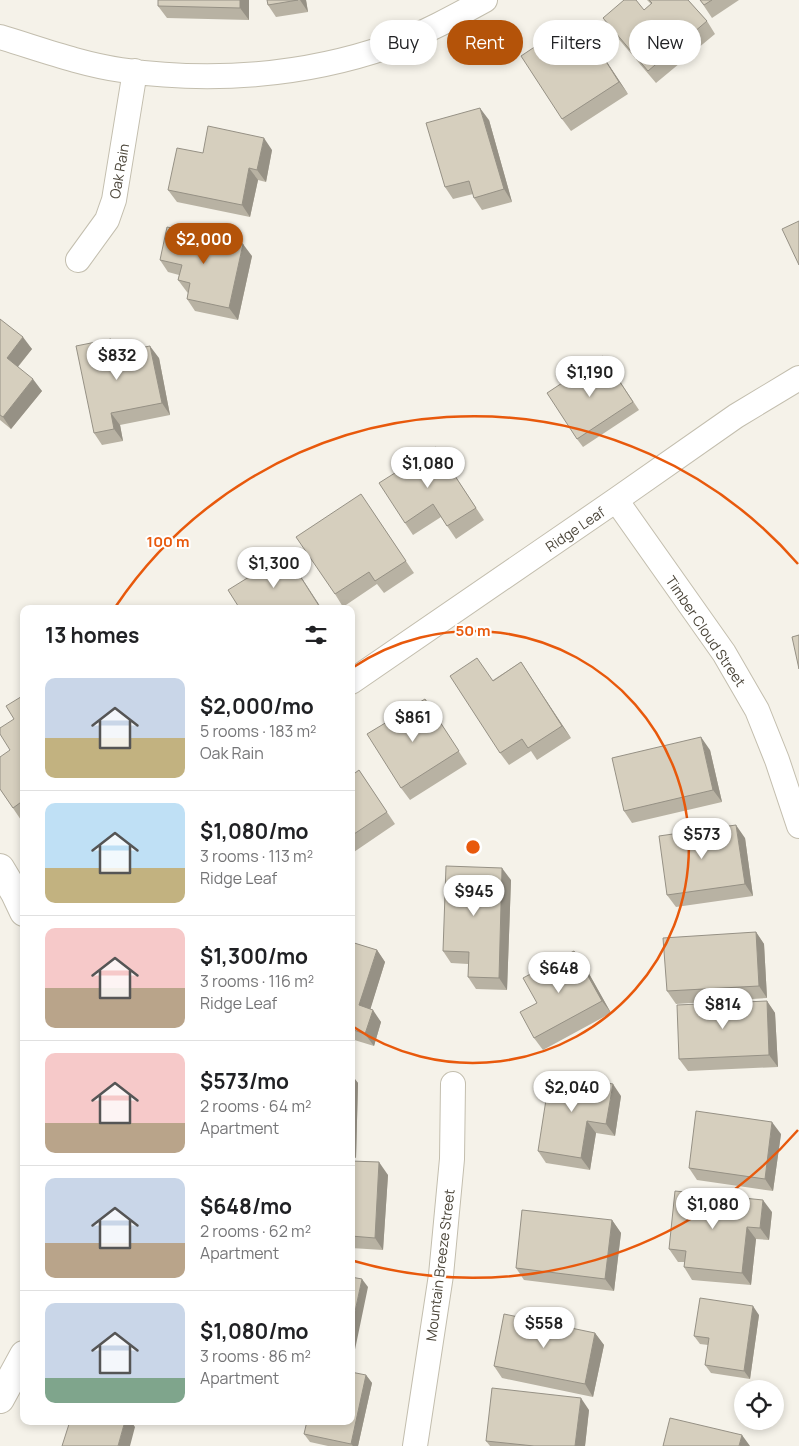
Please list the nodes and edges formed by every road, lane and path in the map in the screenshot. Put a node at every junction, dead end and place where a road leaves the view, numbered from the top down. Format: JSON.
{"nodes":[{"id":1,"x":486,"y":0,"type":"edge"},
{"id":2,"x":0,"y":38,"type":"edge"},
{"id":3,"x":135,"y":71,"type":"junction"},
{"id":4,"x":78,"y":260,"type":"dead end"},
{"id":5,"x":799,"y":378,"type":"edge"},
{"id":6,"x":616,"y":500,"type":"junction"},
{"id":7,"x":355,"y":679,"type":"edge"},
{"id":8,"x":799,"y":826,"type":"edge"},
{"id":9,"x":0,"y":868,"type":"edge"},
{"id":10,"x":20,"y":897,"type":"edge"},
{"id":11,"x":453,"y":1084,"type":"dead end"},
{"id":12,"x":20,"y":1362,"type":"edge"},
{"id":13,"x":0,"y":1399,"type":"edge"},
{"id":14,"x":415,"y":1446,"type":"edge"}],
"edges":[{"from":1,"to":3,"type":"street"},
{"from":2,"to":3,"type":"street"},
{"from":3,"to":4,"type":"street","name":"Oak Rain"},
{"from":5,"to":6,"type":"street","name":"Ridge Leaf"},
{"from":6,"to":7,"type":"street","name":"Ridge Leaf"},
{"from":6,"to":8,"type":"street","name":"Timber Cloud Street"},
{"from":9,"to":10,"type":"street"},
{"from":11,"to":14,"type":"street","name":"Mountain Breeze Street"},
{"from":12,"to":13,"type":"street"}]}
